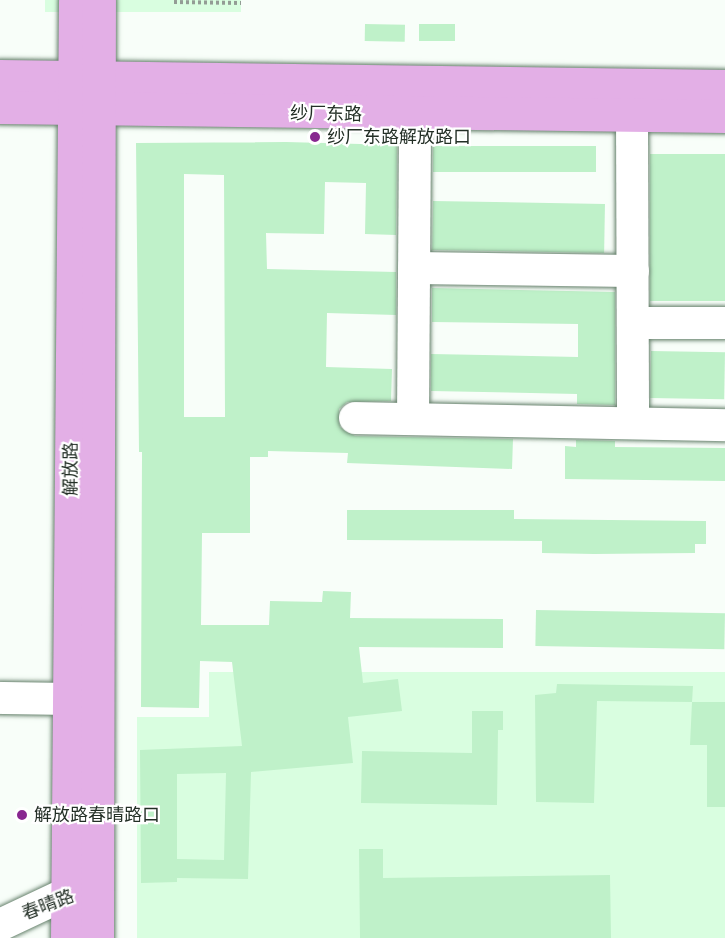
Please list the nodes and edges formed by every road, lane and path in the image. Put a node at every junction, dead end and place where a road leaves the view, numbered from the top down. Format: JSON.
{"nodes":[{"id":1,"x":75,"y":0,"type":"edge"},
{"id":2,"x":99,"y":0,"type":"edge"},
{"id":3,"x":174,"y":2,"type":"dead end"},
{"id":4,"x":241,"y":3,"type":"dead end"},
{"id":5,"x":0,"y":76,"type":"edge"},
{"id":6,"x":725,"y":86,"type":"edge"},
{"id":7,"x":86,"y":94,"type":"junction"},
{"id":8,"x":0,"y":107,"type":"edge"},
{"id":9,"x":415,"y":115,"type":"junction"},
{"id":10,"x":725,"y":116,"type":"edge"},
{"id":11,"x":632,"y":118,"type":"junction"},
{"id":12,"x":414,"y":268,"type":"junction"},
{"id":13,"x":633,"y":271,"type":"junction"},
{"id":14,"x":633,"y":322,"type":"junction"},
{"id":15,"x":725,"y":323,"type":"edge"},
{"id":16,"x":355,"y":418,"type":"dead end"},
{"id":17,"x":413,"y":419,"type":"junction"},
{"id":18,"x":633,"y":423,"type":"junction"},
{"id":19,"x":725,"y":425,"type":"edge"},
{"id":20,"x":0,"y":698,"type":"edge"},
{"id":21,"x":70,"y":699,"type":"junction"},
{"id":22,"x":83,"y":892,"type":"junction"},
{"id":23,"x":0,"y":925,"type":"edge"},
{"id":24,"x":67,"y":938,"type":"edge"},
{"id":25,"x":97,"y":938,"type":"edge"}],
"edges":[{"from":1,"to":7,"type":"main road","name":"解放路"},
{"from":2,"to":7,"type":"main road","name":"解放路"},
{"from":3,"to":4,"type":"path"},
{"from":5,"to":7,"type":"main road","name":"纱厂东路"},
{"from":6,"to":7,"type":"main road","name":"纱厂东路"},
{"from":7,"to":8,"type":"main road","name":"纱厂东路"},
{"from":7,"to":9,"type":"main road","name":"纱厂东路"},
{"from":7,"to":21,"type":"main road","name":"解放路"},
{"from":7,"to":22,"type":"main road","name":"解放路"},
{"from":9,"to":11,"type":"main road","name":"纱厂东路"},
{"from":9,"to":12,"type":"street"},
{"from":10,"to":11,"type":"main road","name":"纱厂东路"},
{"from":11,"to":13,"type":"street"},
{"from":12,"to":13,"type":"street"},
{"from":12,"to":17,"type":"street"},
{"from":13,"to":14,"type":"street"},
{"from":14,"to":15,"type":"street"},
{"from":14,"to":18,"type":"street"},
{"from":16,"to":17,"type":"street"},
{"from":17,"to":18,"type":"street"},
{"from":18,"to":19,"type":"street"},
{"from":20,"to":21,"type":"street"},
{"from":21,"to":22,"type":"main road","name":"解放路"},
{"from":22,"to":23,"type":"street","name":"春晴路"},
{"from":22,"to":24,"type":"main road","name":"解放路"},
{"from":22,"to":25,"type":"main road","name":"解放路"}]}
